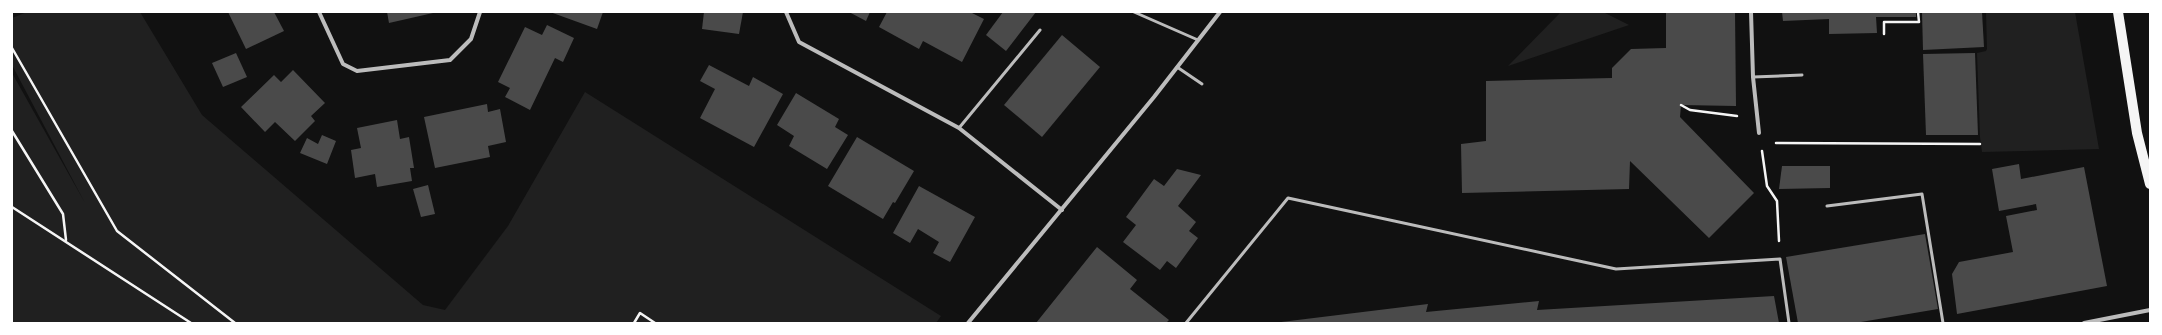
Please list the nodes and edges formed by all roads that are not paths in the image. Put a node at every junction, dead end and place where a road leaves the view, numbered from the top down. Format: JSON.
{"nodes":[{"id":1,"x":319,"y":12,"type":"edge"},
{"id":2,"x":480,"y":12,"type":"edge"},
{"id":3,"x":786,"y":12,"type":"edge"},
{"id":4,"x":1134,"y":12,"type":"edge"},
{"id":5,"x":1220,"y":12,"type":"edge"},
{"id":6,"x":1751,"y":12,"type":"edge"},
{"id":7,"x":2118,"y":12,"type":"edge"},
{"id":8,"x":1040,"y":30,"type":"dead end"},
{"id":9,"x":1198,"y":40,"type":"junction"},
{"id":10,"x":1177,"y":67,"type":"junction"},
{"id":11,"x":1802,"y":76,"type":"dead end"},
{"id":12,"x":1753,"y":78,"type":"junction"},
{"id":13,"x":1202,"y":84,"type":"dead end"},
{"id":14,"x":959,"y":128,"type":"junction"},
{"id":15,"x":1759,"y":133,"type":"road end"},
{"id":16,"x":2150,"y":184,"type":"edge"},
{"id":17,"x":1827,"y":206,"type":"dead end"},
{"id":18,"x":1062,"y":210,"type":"junction"},
{"id":19,"x":2150,"y":310,"type":"edge"},
{"id":20,"x":968,"y":323,"type":"edge"},
{"id":21,"x":1186,"y":323,"type":"edge"},
{"id":22,"x":1789,"y":323,"type":"edge"},
{"id":23,"x":1943,"y":323,"type":"edge"},
{"id":24,"x":2084,"y":323,"type":"edge"}],
"edges":[{"from":1,"to":2,"type":"street"},
{"from":3,"to":14,"type":"street"},
{"from":4,"to":9,"type":"lane"},
{"from":5,"to":9,"type":"street"},
{"from":6,"to":12,"type":"street"},
{"from":7,"to":16,"type":"main road"},
{"from":8,"to":14,"type":"lane"},
{"from":9,"to":10,"type":"street"},
{"from":10,"to":13,"type":"lane"},
{"from":10,"to":18,"type":"street"},
{"from":11,"to":12,"type":"lane"},
{"from":12,"to":15,"type":"street"},
{"from":14,"to":18,"type":"street"},
{"from":17,"to":23,"type":"lane"},
{"from":18,"to":20,"type":"street"},
{"from":19,"to":24,"type":"street"},
{"from":21,"to":22,"type":"lane"}]}
